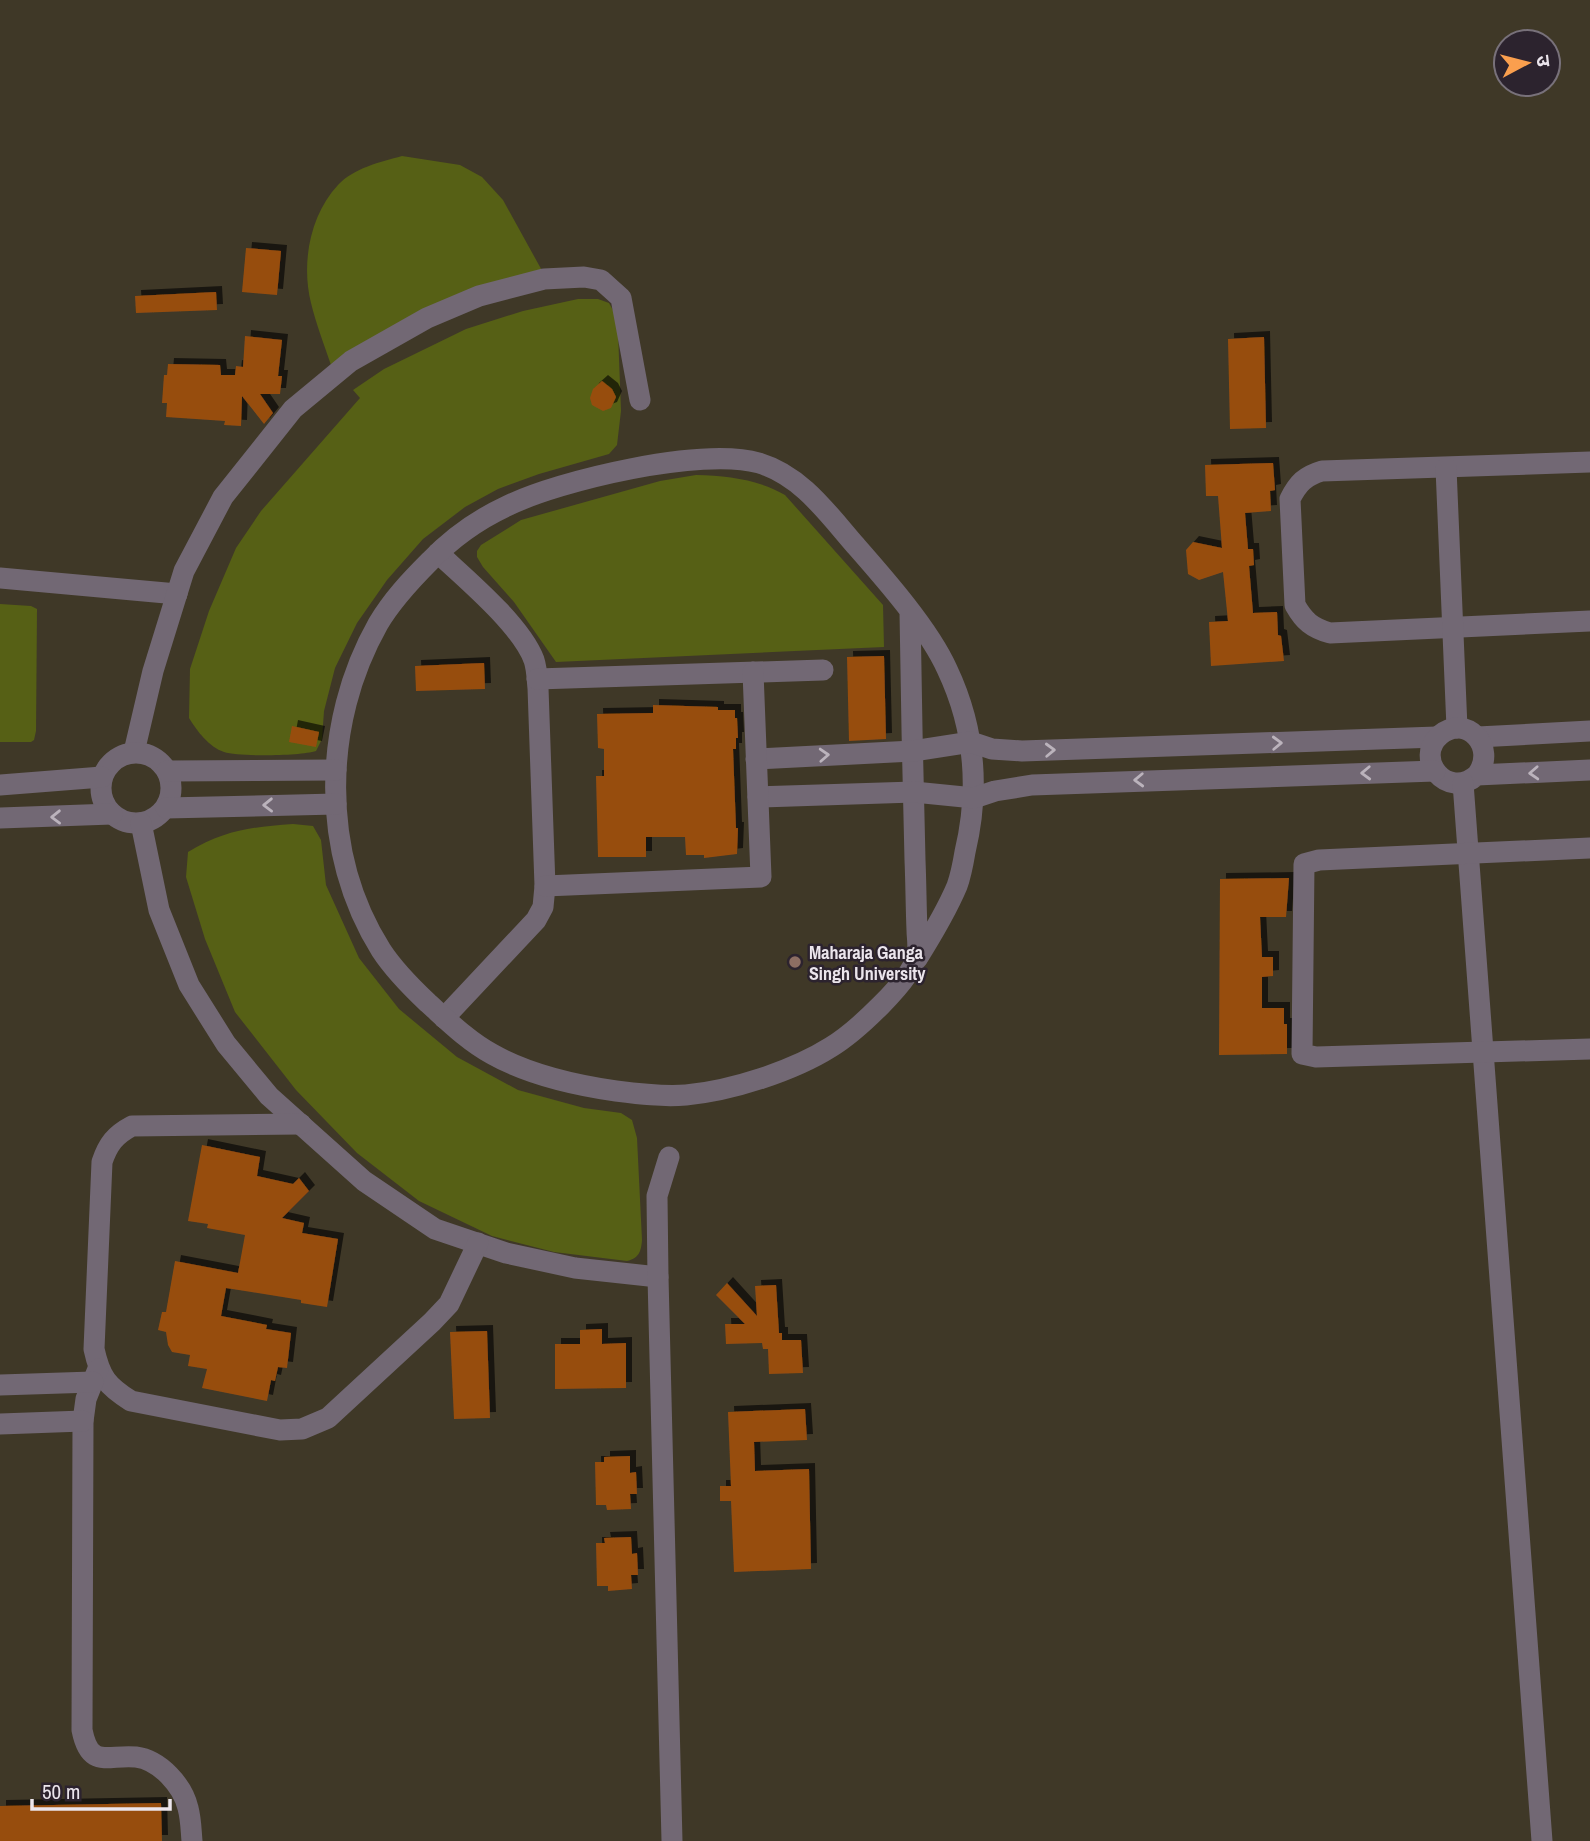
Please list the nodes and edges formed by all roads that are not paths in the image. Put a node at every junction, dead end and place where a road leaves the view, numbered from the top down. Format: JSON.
{"nodes":[{"id":1,"x":640,"y":400,"type":"dead end"},
{"id":2,"x":1590,"y":462,"type":"edge"},
{"id":3,"x":1446,"y":468,"type":"junction"},
{"id":4,"x":438,"y":553,"type":"junction"},
{"id":5,"x":0,"y":578,"type":"edge"},
{"id":6,"x":177,"y":594,"type":"junction"},
{"id":7,"x":909,"y":612,"type":"junction"},
{"id":8,"x":1590,"y":621,"type":"edge"},
{"id":9,"x":1454,"y":628,"type":"junction"},
{"id":10,"x":823,"y":670,"type":"dead end"},
{"id":11,"x":753,"y":672,"type":"junction"},
{"id":12,"x":537,"y":679,"type":"junction"},
{"id":13,"x":1457,"y":728,"type":"junction"},
{"id":14,"x":1590,"y":731,"type":"edge"},
{"id":15,"x":1437,"y":737,"type":"junction"},
{"id":16,"x":1478,"y":737,"type":"junction"},
{"id":17,"x":971,"y":742,"type":"junction"},
{"id":18,"x":913,"y":751,"type":"junction"},
{"id":19,"x":134,"y":752,"type":"junction"},
{"id":20,"x":756,"y":759,"type":"junction"},
{"id":21,"x":336,"y":770,"type":"junction"},
{"id":22,"x":1590,"y":770,"type":"edge"},
{"id":23,"x":167,"y":771,"type":"junction"},
{"id":24,"x":1435,"y":771,"type":"junction"},
{"id":25,"x":102,"y":777,"type":"junction"},
{"id":26,"x":1470,"y":779,"type":"junction"},
{"id":27,"x":0,"y":785,"type":"edge"},
{"id":28,"x":914,"y":792,"type":"junction"},
{"id":29,"x":758,"y":797,"type":"junction"},
{"id":30,"x":974,"y":798,"type":"junction"},
{"id":31,"x":336,"y":804,"type":"junction"},
{"id":32,"x":166,"y":808,"type":"junction"},
{"id":33,"x":112,"y":814,"type":"junction"},
{"id":34,"x":0,"y":818,"type":"edge"},
{"id":35,"x":141,"y":823,"type":"junction"},
{"id":36,"x":1590,"y":848,"type":"edge"},
{"id":37,"x":1469,"y":855,"type":"junction"},
{"id":38,"x":545,"y":886,"type":"junction"},
{"id":39,"x":917,"y":959,"type":"junction"},
{"id":40,"x":444,"y":1018,"type":"junction"},
{"id":41,"x":1590,"y":1049,"type":"edge"},
{"id":42,"x":1484,"y":1053,"type":"junction"},
{"id":43,"x":301,"y":1124,"type":"junction"},
{"id":44,"x":669,"y":1157,"type":"dead end"},
{"id":45,"x":478,"y":1243,"type":"junction"},
{"id":46,"x":658,"y":1277,"type":"junction"},
{"id":47,"x":96,"y":1376,"type":"junction"},
{"id":48,"x":0,"y":1385,"type":"edge"},
{"id":49,"x":83,"y":1422,"type":"junction"},
{"id":50,"x":0,"y":1424,"type":"edge"},
{"id":51,"x":192,"y":1841,"type":"edge"},
{"id":52,"x":672,"y":1841,"type":"edge"},
{"id":53,"x":1542,"y":1841,"type":"edge"}],
"edges":[{"from":1,"to":6,"type":"lane"},
{"from":2,"to":3,"type":"lane"},
{"from":3,"to":9,"type":"lane"},
{"from":3,"to":9,"type":"lane"},
{"from":4,"to":7,"type":"lane"},
{"from":4,"to":12,"type":"lane"},
{"from":4,"to":21,"type":"lane"},
{"from":5,"to":6,"type":"lane"},
{"from":6,"to":19,"type":"lane"},
{"from":7,"to":17,"type":"lane"},
{"from":7,"to":18,"type":"lane"},
{"from":8,"to":9,"type":"lane"},
{"from":9,"to":13,"type":"lane"},
{"from":10,"to":11,"type":"lane"},
{"from":11,"to":12,"type":"lane"},
{"from":11,"to":20,"type":"lane"},
{"from":12,"to":38,"type":"lane"},
{"from":13,"to":15,"type":"lane"},
{"from":13,"to":16,"type":"lane"},
{"from":14,"to":16,"type":"lane"},
{"from":17,"to":15,"type":"lane","one_way":true},
{"from":15,"to":24,"type":"lane"},
{"from":16,"to":26,"type":"lane"},
{"from":17,"to":18,"type":"lane"},
{"from":17,"to":30,"type":"lane"},
{"from":20,"to":18,"type":"lane","one_way":true},
{"from":18,"to":28,"type":"lane"},
{"from":19,"to":23,"type":"lane"},
{"from":19,"to":25,"type":"lane"},
{"from":20,"to":29,"type":"lane"},
{"from":21,"to":23,"type":"lane"},
{"from":21,"to":31,"type":"lane"},
{"from":22,"to":26,"type":"lane","one_way":true},
{"from":23,"to":32,"type":"lane"},
{"from":24,"to":26,"type":"lane"},
{"from":24,"to":30,"type":"lane","one_way":true},
{"from":25,"to":27,"type":"lane"},
{"from":25,"to":33,"type":"lane"},
{"from":26,"to":37,"type":"lane"},
{"from":28,"to":29,"type":"lane"},
{"from":28,"to":30,"type":"lane"},
{"from":28,"to":39,"type":"lane"},
{"from":29,"to":38,"type":"lane"},
{"from":30,"to":39,"type":"lane"},
{"from":31,"to":32,"type":"lane","one_way":true},
{"from":31,"to":40,"type":"lane"},
{"from":32,"to":35,"type":"lane"},
{"from":33,"to":34,"type":"lane","one_way":true},
{"from":33,"to":35,"type":"lane"},
{"from":35,"to":43,"type":"lane"},
{"from":36,"to":37,"type":"lane"},
{"from":37,"to":42,"type":"lane"},
{"from":37,"to":42,"type":"lane"},
{"from":38,"to":40,"type":"lane"},
{"from":39,"to":40,"type":"lane"},
{"from":41,"to":42,"type":"lane"},
{"from":42,"to":53,"type":"lane"},
{"from":43,"to":45,"type":"lane"},
{"from":43,"to":47,"type":"lane"},
{"from":44,"to":46,"type":"lane"},
{"from":45,"to":46,"type":"lane"},
{"from":45,"to":47,"type":"lane"},
{"from":46,"to":52,"type":"lane"},
{"from":47,"to":48,"type":"lane"},
{"from":47,"to":49,"type":"lane"},
{"from":49,"to":50,"type":"lane"},
{"from":49,"to":51,"type":"lane"}]}
